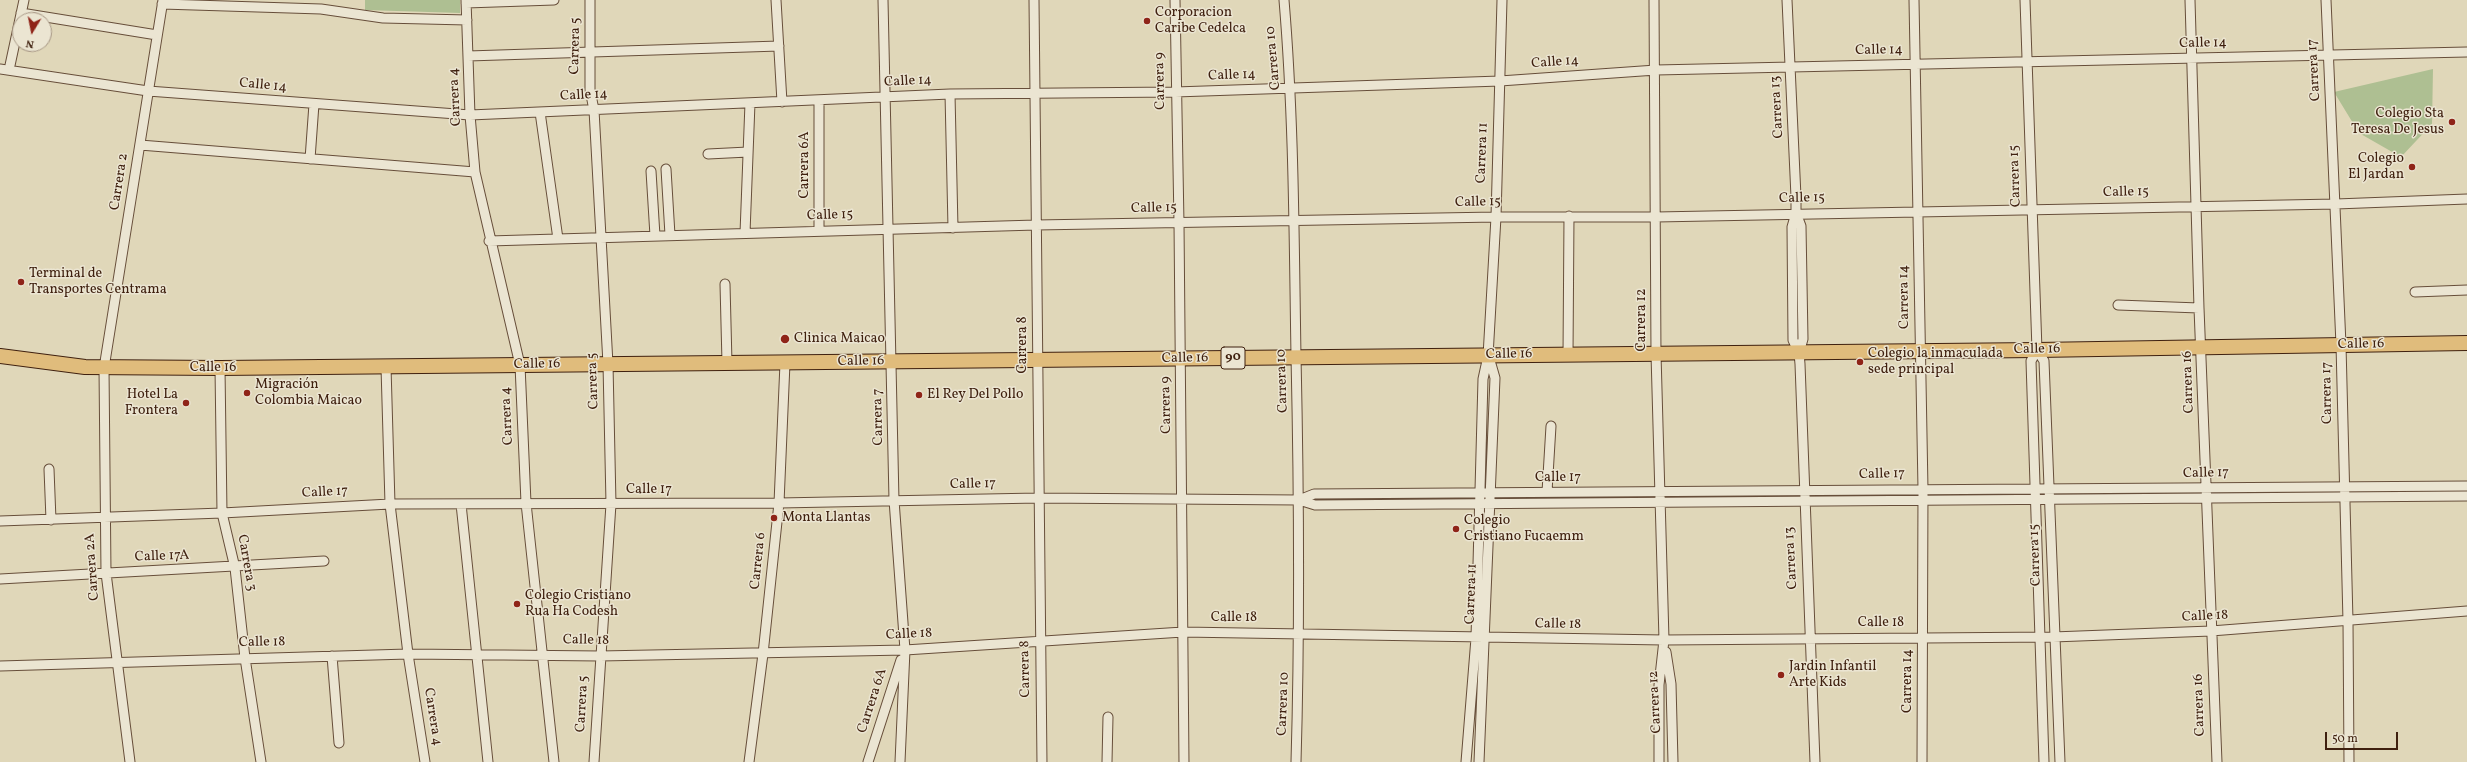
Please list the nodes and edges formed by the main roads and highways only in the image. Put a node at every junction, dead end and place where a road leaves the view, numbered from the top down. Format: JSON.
{"nodes":[{"id":1,"x":2467,"y":343,"type":"edge"},
{"id":2,"x":0,"y":356,"type":"edge"}],
"edges":[{"from":1,"to":2,"type":"highway","name":"Calle 16","number":"90"}]}
